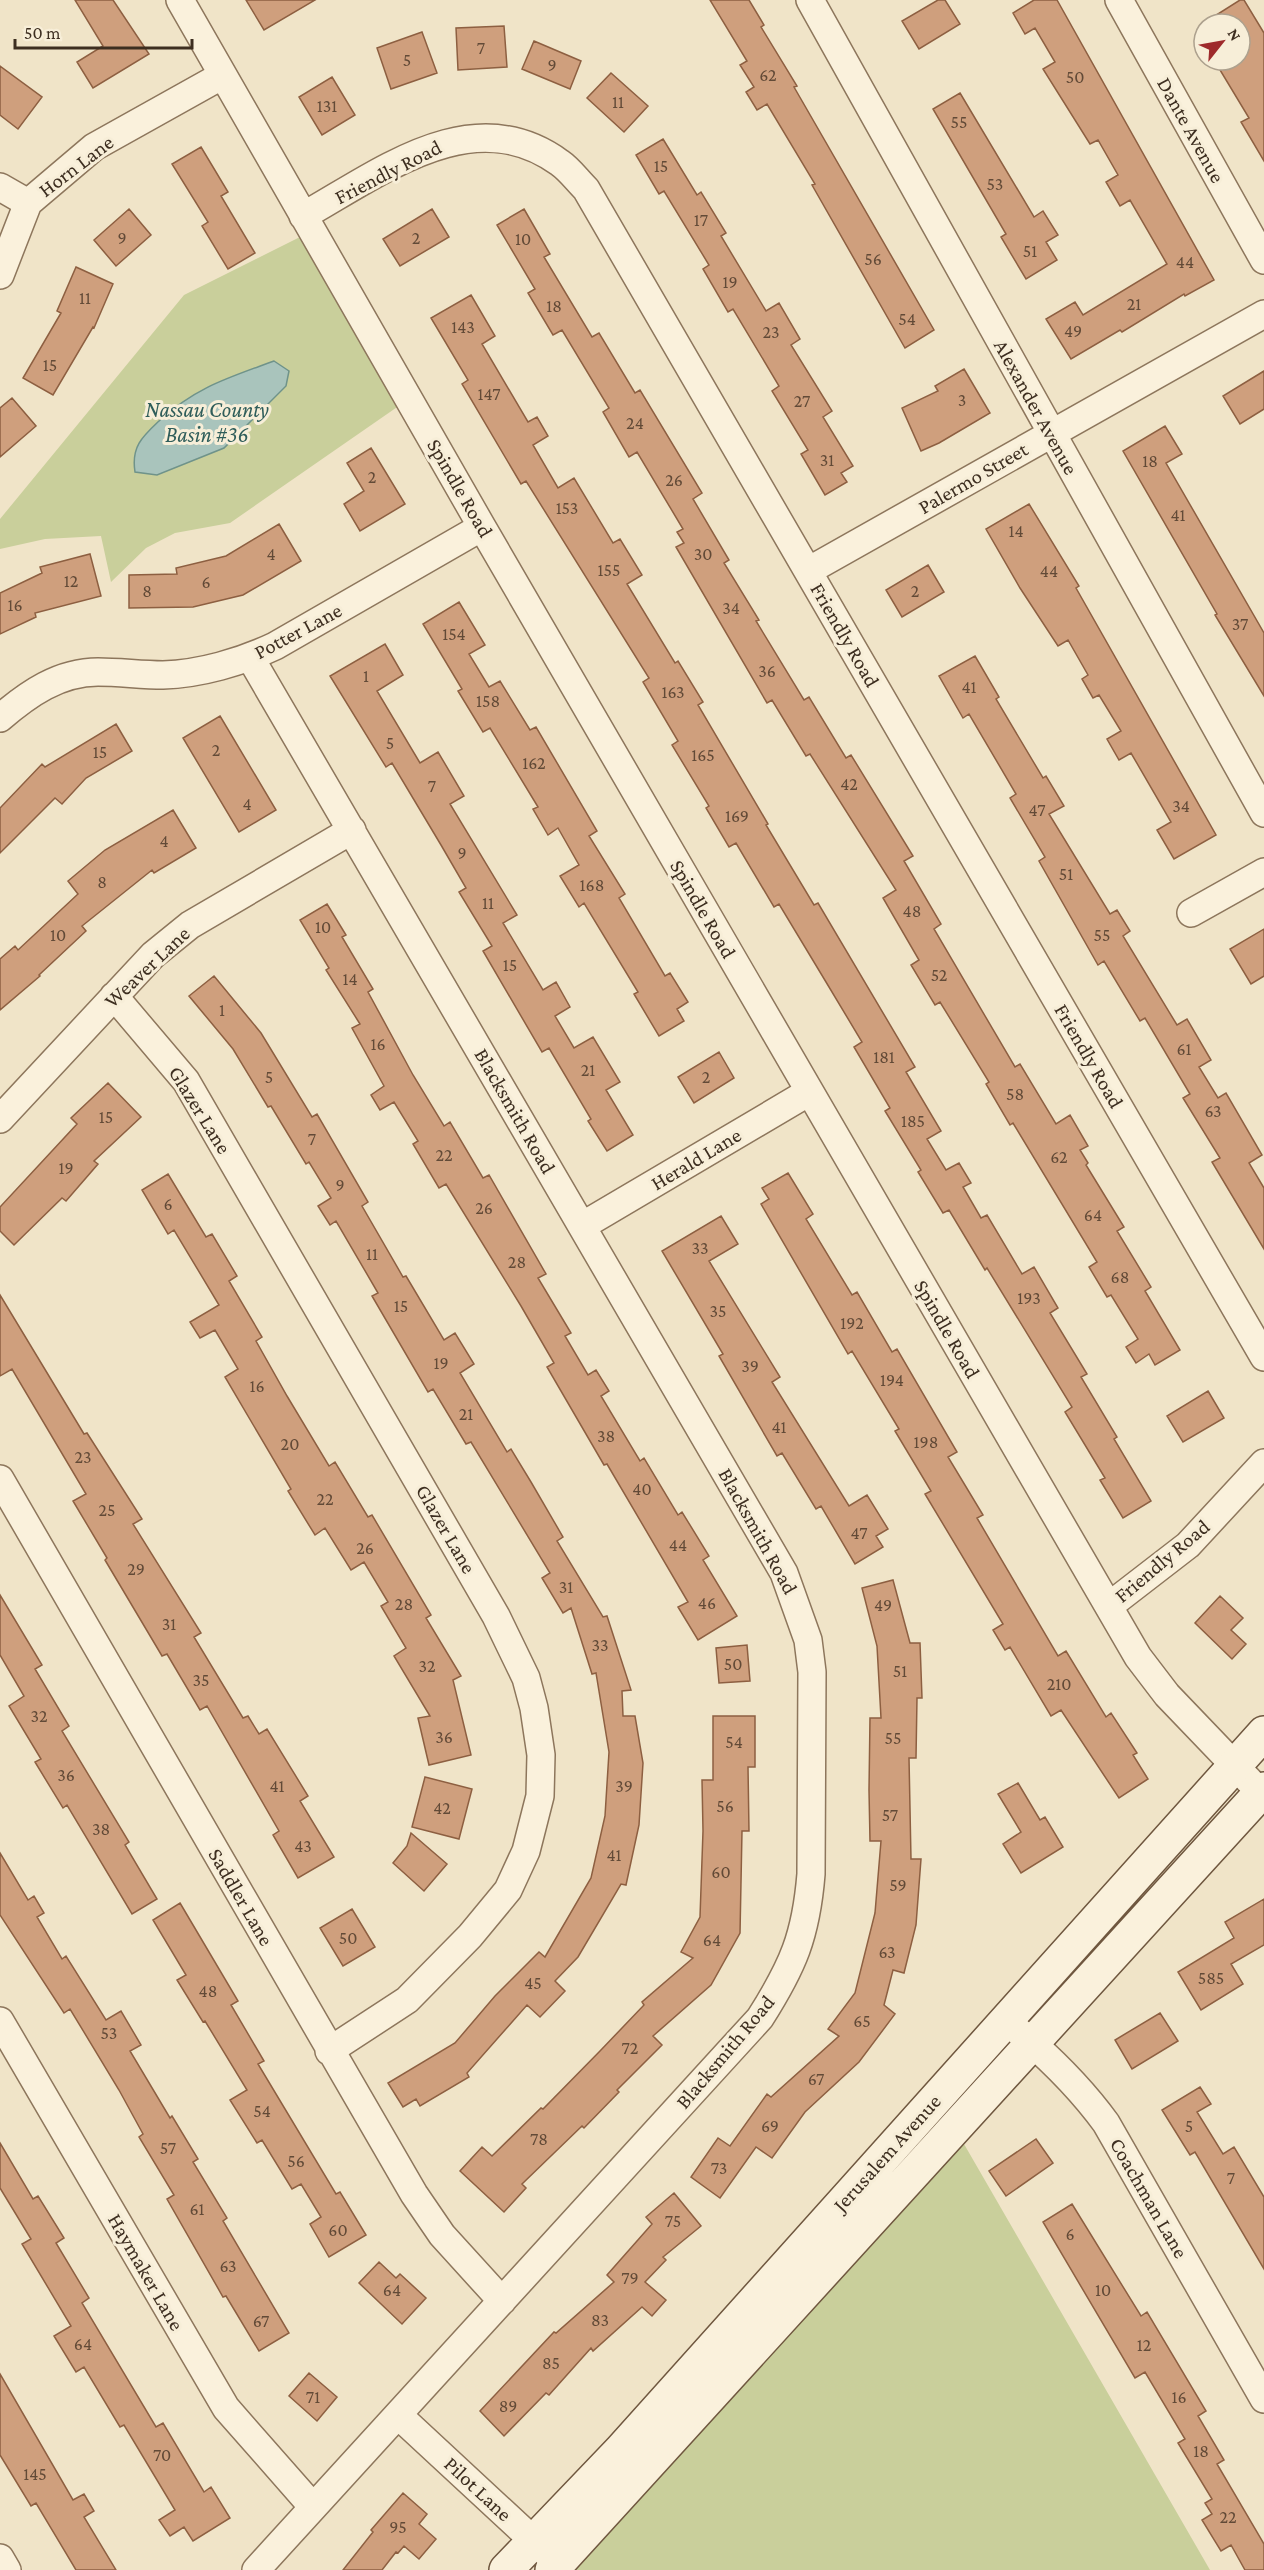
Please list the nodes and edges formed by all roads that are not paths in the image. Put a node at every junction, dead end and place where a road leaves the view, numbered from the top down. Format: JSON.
{"nodes":[{"id":1,"x":180,"y":0,"type":"edge"},
{"id":2,"x":1119,"y":0,"type":"edge"},
{"id":3,"x":818,"y":3,"type":"edge"},
{"id":4,"x":223,"y":75,"type":"junction"},
{"id":5,"x":0,"y":187,"type":"edge"},
{"id":6,"x":28,"y":203,"type":"junction"},
{"id":7,"x":303,"y":216,"type":"junction"},
{"id":8,"x":1264,"y":260,"type":"edge"},
{"id":9,"x":0,"y":275,"type":"edge"},
{"id":10,"x":1264,"y":314,"type":"edge"},
{"id":11,"x":1051,"y":434,"type":"junction"},
{"id":12,"x":482,"y":527,"type":"junction"},
{"id":13,"x":808,"y":572,"type":"junction"},
{"id":14,"x":250,"y":657,"type":"junction"},
{"id":15,"x":0,"y":718,"type":"edge"},
{"id":16,"x":1264,"y":813,"type":"edge"},
{"id":17,"x":352,"y":830,"type":"junction"},
{"id":18,"x":1264,"y":872,"type":"edge"},
{"id":19,"x":1191,"y":913,"type":"dead end"},
{"id":20,"x":114,"y":996,"type":"junction"},
{"id":21,"x":809,"y":1092,"type":"junction"},
{"id":22,"x":0,"y":1119,"type":"edge"},
{"id":23,"x":582,"y":1226,"type":"junction"},
{"id":24,"x":1264,"y":1357,"type":"edge"},
{"id":25,"x":1264,"y":1463,"type":"edge"},
{"id":26,"x":0,"y":1479,"type":"edge"},
{"id":27,"x":1109,"y":1606,"type":"junction"},
{"id":28,"x":1264,"y":1733,"type":"edge"},
{"id":29,"x":1235,"y":1766,"type":"junction"},
{"id":30,"x":1262,"y":1791,"type":"edge"},
{"id":31,"x":1005,"y":2020,"type":"junction"},
{"id":32,"x":0,"y":2021,"type":"edge"},
{"id":33,"x":1033,"y":2043,"type":"junction"},
{"id":34,"x":329,"y":2050,"type":"junction"},
{"id":35,"x":502,"y":2301,"type":"junction"},
{"id":36,"x":1264,"y":2399,"type":"edge"},
{"id":37,"x":398,"y":2415,"type":"junction"},
{"id":38,"x":313,"y":2507,"type":"junction"},
{"id":39,"x":534,"y":2540,"type":"junction"},
{"id":40,"x":0,"y":2558,"type":"edge"},
{"id":41,"x":555,"y":2567,"type":"edge"},
{"id":42,"x":7,"y":2570,"type":"edge"},
{"id":43,"x":256,"y":2570,"type":"edge"},
{"id":44,"x":506,"y":2570,"type":"edge"}],
"edges":[{"from":1,"to":4,"type":"street","name":"Spindle Road"},
{"from":2,"to":8,"type":"street","name":"Dante Avenue"},
{"from":3,"to":11,"type":"street","name":"Alexander Avenue"},
{"from":4,"to":6,"type":"street","name":"Horn Lane"},
{"from":4,"to":7,"type":"street","name":"Spindle Road"},
{"from":5,"to":6,"type":"street"},
{"from":6,"to":9,"type":"street","name":"Horn Lane"},
{"from":7,"to":12,"type":"street","name":"Spindle Road"},
{"from":7,"to":13,"type":"street","name":"Friendly Road"},
{"from":10,"to":11,"type":"street","name":"Palermo Street"},
{"from":11,"to":13,"type":"street","name":"Palermo Street"},
{"from":11,"to":16,"type":"street","name":"Alexander Avenue"},
{"from":12,"to":14,"type":"street","name":"Potter Lane"},
{"from":12,"to":21,"type":"street","name":"Spindle Road"},
{"from":13,"to":24,"type":"street","name":"Friendly Road"},
{"from":14,"to":15,"type":"street","name":"Potter Lane"},
{"from":14,"to":17,"type":"street","name":"Blacksmith Road"},
{"from":17,"to":20,"type":"street","name":"Weaver Lane"},
{"from":17,"to":23,"type":"street","name":"Blacksmith Road"},
{"from":18,"to":19,"type":"street"},
{"from":20,"to":22,"type":"street","name":"Weaver Lane"},
{"from":20,"to":34,"type":"street","name":"Glazer Lane"},
{"from":21,"to":23,"type":"street","name":"Herald Lane"},
{"from":21,"to":27,"type":"street","name":"Spindle Road"},
{"from":23,"to":35,"type":"street","name":"Blacksmith Road"},
{"from":25,"to":27,"type":"street","name":"Friendly Road"},
{"from":26,"to":34,"type":"street","name":"Saddler Lane"},
{"from":27,"to":29,"type":"street","name":"Spindle Road"},
{"from":28,"to":29,"type":"main road","name":"Jerusalem Avenue"},
{"from":29,"to":30,"type":"street","name":"Spindle Road"},
{"from":29,"to":31,"type":"main road","name":"Jerusalem Avenue"},
{"from":30,"to":33,"type":"main road","name":"Jerusalem Avenue"},
{"from":31,"to":33,"type":"street","name":"Coachman Lane"},
{"from":31,"to":39,"type":"main road","name":"Jerusalem Avenue"},
{"from":32,"to":38,"type":"street","name":"Haymaker Lane"},
{"from":33,"to":36,"type":"street","name":"Coachman Lane"},
{"from":33,"to":41,"type":"main road","name":"Jerusalem Avenue"},
{"from":34,"to":35,"type":"street","name":"Saddler Lane"},
{"from":35,"to":37,"type":"street","name":"Blacksmith Road"},
{"from":37,"to":38,"type":"street","name":"Blacksmith Road"},
{"from":37,"to":39,"type":"street","name":"Pilot Lane"},
{"from":38,"to":43,"type":"street","name":"Blacksmith Road"},
{"from":39,"to":41,"type":"street","name":"Pilot Lane"},
{"from":39,"to":44,"type":"main road","name":"Jerusalem Avenue"},
{"from":40,"to":42,"type":"street"}]}
